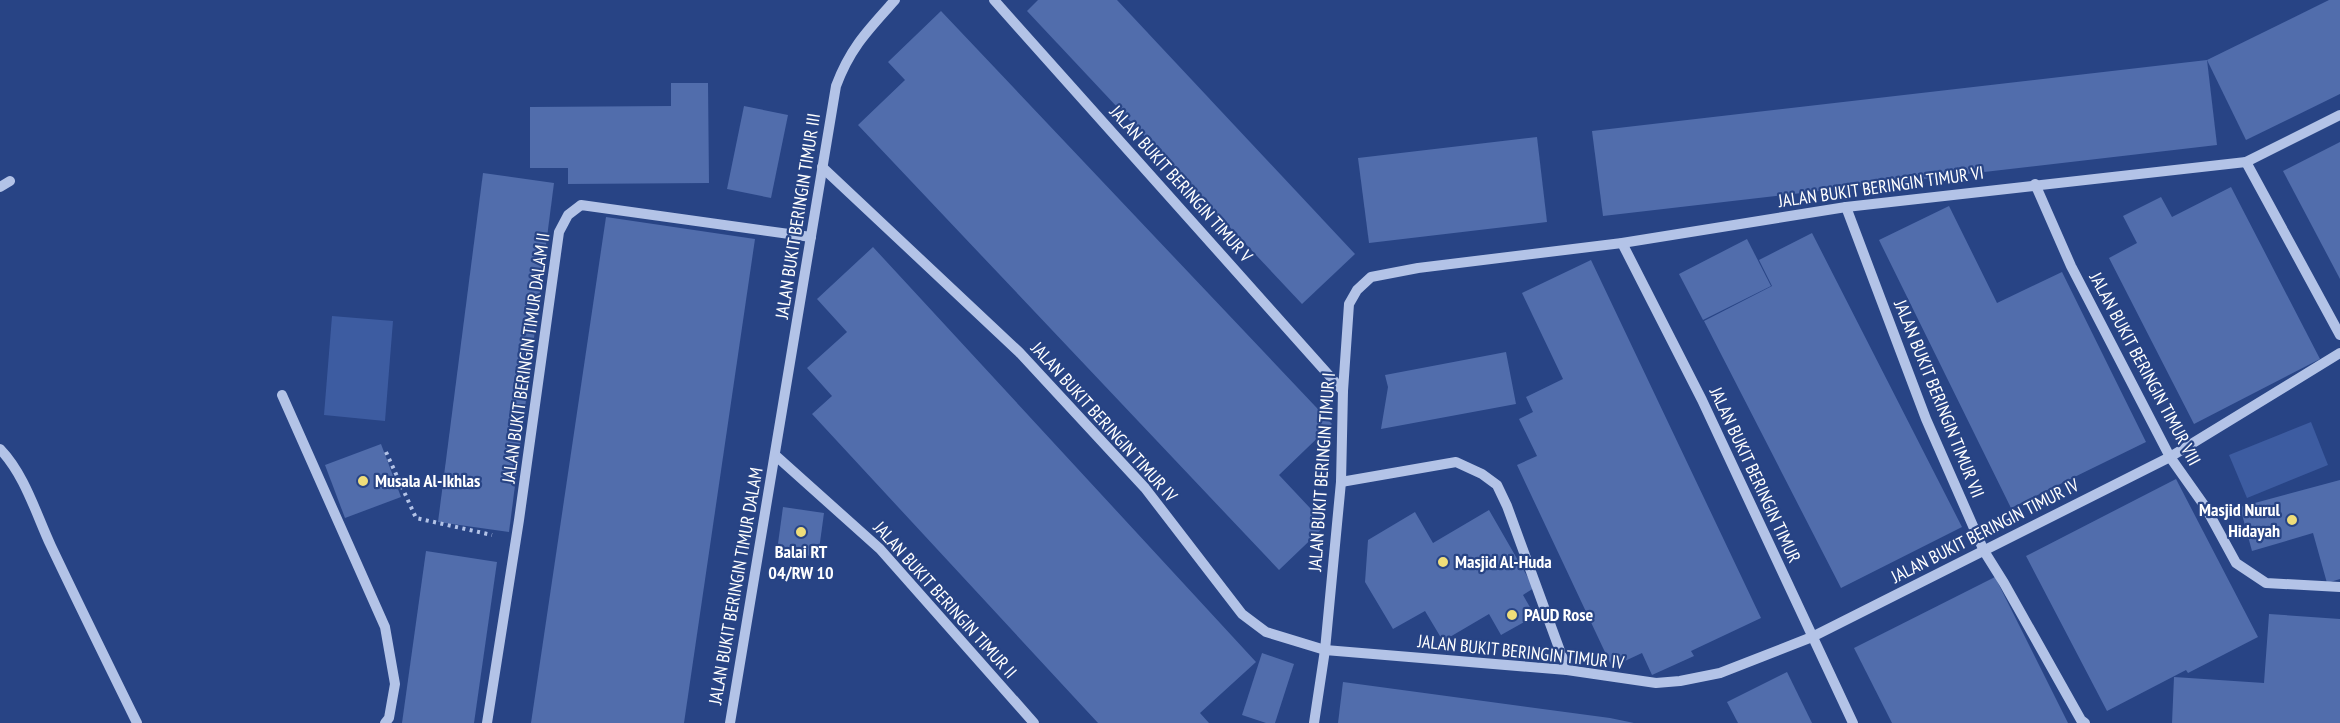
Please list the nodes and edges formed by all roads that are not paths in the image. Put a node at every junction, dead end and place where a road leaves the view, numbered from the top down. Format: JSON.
{"nodes":[{"id":1,"x":895,"y":0,"type":"edge"},
{"id":2,"x":994,"y":0,"type":"edge"},
{"id":3,"x":2340,"y":115,"type":"edge"},
{"id":4,"x":2246,"y":162,"type":"junction"},
{"id":5,"x":822,"y":167,"type":"junction"},
{"id":6,"x":2035,"y":184,"type":"junction"},
{"id":7,"x":1846,"y":207,"type":"junction"},
{"id":8,"x":811,"y":237,"type":"junction"},
{"id":9,"x":1622,"y":243,"type":"junction"},
{"id":10,"x":1418,"y":268,"type":"joint"},
{"id":11,"x":2340,"y":335,"type":"edge"},
{"id":12,"x":2340,"y":353,"type":"edge"},
{"id":13,"x":1343,"y":391,"type":"junction"},
{"id":14,"x":282,"y":395,"type":"dead end"},
{"id":15,"x":0,"y":450,"type":"edge"},
{"id":16,"x":775,"y":455,"type":"junction"},
{"id":17,"x":2170,"y":457,"type":"junction"},
{"id":18,"x":1341,"y":482,"type":"junction"},
{"id":19,"x":1984,"y":551,"type":"junction"},
{"id":20,"x":2340,"y":588,"type":"edge"},
{"id":21,"x":1812,"y":637,"type":"junction"},
{"id":22,"x":1325,"y":650,"type":"junction"},
{"id":23,"x":1567,"y":670,"type":"junction"},
{"id":24,"x":137,"y":723,"type":"edge"},
{"id":25,"x":385,"y":723,"type":"edge"},
{"id":26,"x":487,"y":723,"type":"edge"},
{"id":27,"x":729,"y":723,"type":"edge"},
{"id":28,"x":1034,"y":723,"type":"edge"},
{"id":29,"x":1314,"y":723,"type":"edge"},
{"id":30,"x":1853,"y":723,"type":"edge"},
{"id":31,"x":2085,"y":723,"type":"edge"}],
"edges":[{"from":1,"to":5,"type":"street","name":"JALAN BUKIT BERINGIN TIMUR III"},
{"from":2,"to":13,"type":"street","name":"JALAN BUKIT BERINGIN TIMUR V"},
{"from":3,"to":4,"type":"street","name":"JALAN BUKIT BERINGIN TIMUR VI"},
{"from":4,"to":6,"type":"street","name":"JALAN BUKIT BERINGIN TIMUR VI"},
{"from":4,"to":11,"type":"street"},
{"from":5,"to":8,"type":"street","name":"JALAN BUKIT BERINGIN TIMUR III"},
{"from":5,"to":22,"type":"street","name":"JALAN BUKIT BERINGIN TIMUR IV"},
{"from":6,"to":7,"type":"street","name":"JALAN BUKIT BERINGIN TIMUR VI"},
{"from":6,"to":17,"type":"street","name":"JALAN BUKIT BERINGIN TIMUR VIII"},
{"from":7,"to":9,"type":"street","name":"JALAN BUKIT BERINGIN TIMUR VI"},
{"from":7,"to":19,"type":"street","name":"JALAN BUKIT BERINGIN TIMUR VII"},
{"from":8,"to":16,"type":"street","name":"JALAN BUKIT BERINGIN TIMUR III"},
{"from":8,"to":26,"type":"street","name":"JALAN BUKIT BERINGIN TIMUR DALAM II"},
{"from":9,"to":10,"type":"street","name":"JALAN BUKIT BERINGIN TIMUR VI"},
{"from":9,"to":21,"type":"street","name":"JALAN BUKIT BERINGIN TIMUR"},
{"from":10,"to":13,"type":"street","name":"JALAN BUKIT BERINGIN TIMUR I"},
{"from":12,"to":17,"type":"street","name":"JALAN BUKIT BERINGIN TIMUR IV"},
{"from":13,"to":18,"type":"street","name":"JALAN BUKIT BERINGIN TIMUR I"},
{"from":14,"to":25,"type":"street"},
{"from":15,"to":24,"type":"street"},
{"from":16,"to":27,"type":"street","name":"JALAN BUKIT BERINGIN TIMUR DALAM"},
{"from":16,"to":28,"type":"street","name":"JALAN BUKIT BERINGIN TIMUR II"},
{"from":17,"to":19,"type":"street","name":"JALAN BUKIT BERINGIN TIMUR IV"},
{"from":17,"to":20,"type":"street","name":"JALAN BUKIT BERINGIN TIMUR VIII"},
{"from":18,"to":22,"type":"street","name":"JALAN BUKIT BERINGIN TIMUR I"},
{"from":18,"to":23,"type":"street"},
{"from":19,"to":21,"type":"street","name":"JALAN BUKIT BERINGIN TIMUR IV"},
{"from":19,"to":31,"type":"street","name":"JALAN BUKIT BERINGIN TIMUR VII"},
{"from":21,"to":23,"type":"street","name":"JALAN BUKIT BERINGIN TIMUR IV"},
{"from":21,"to":30,"type":"street","name":"JALAN BUKIT BERINGIN TIMUR"},
{"from":22,"to":23,"type":"street","name":"JALAN BUKIT BERINGIN TIMUR IV"},
{"from":22,"to":29,"type":"street","name":"JALAN BUKIT BERINGIN TIMUR I"}]}
